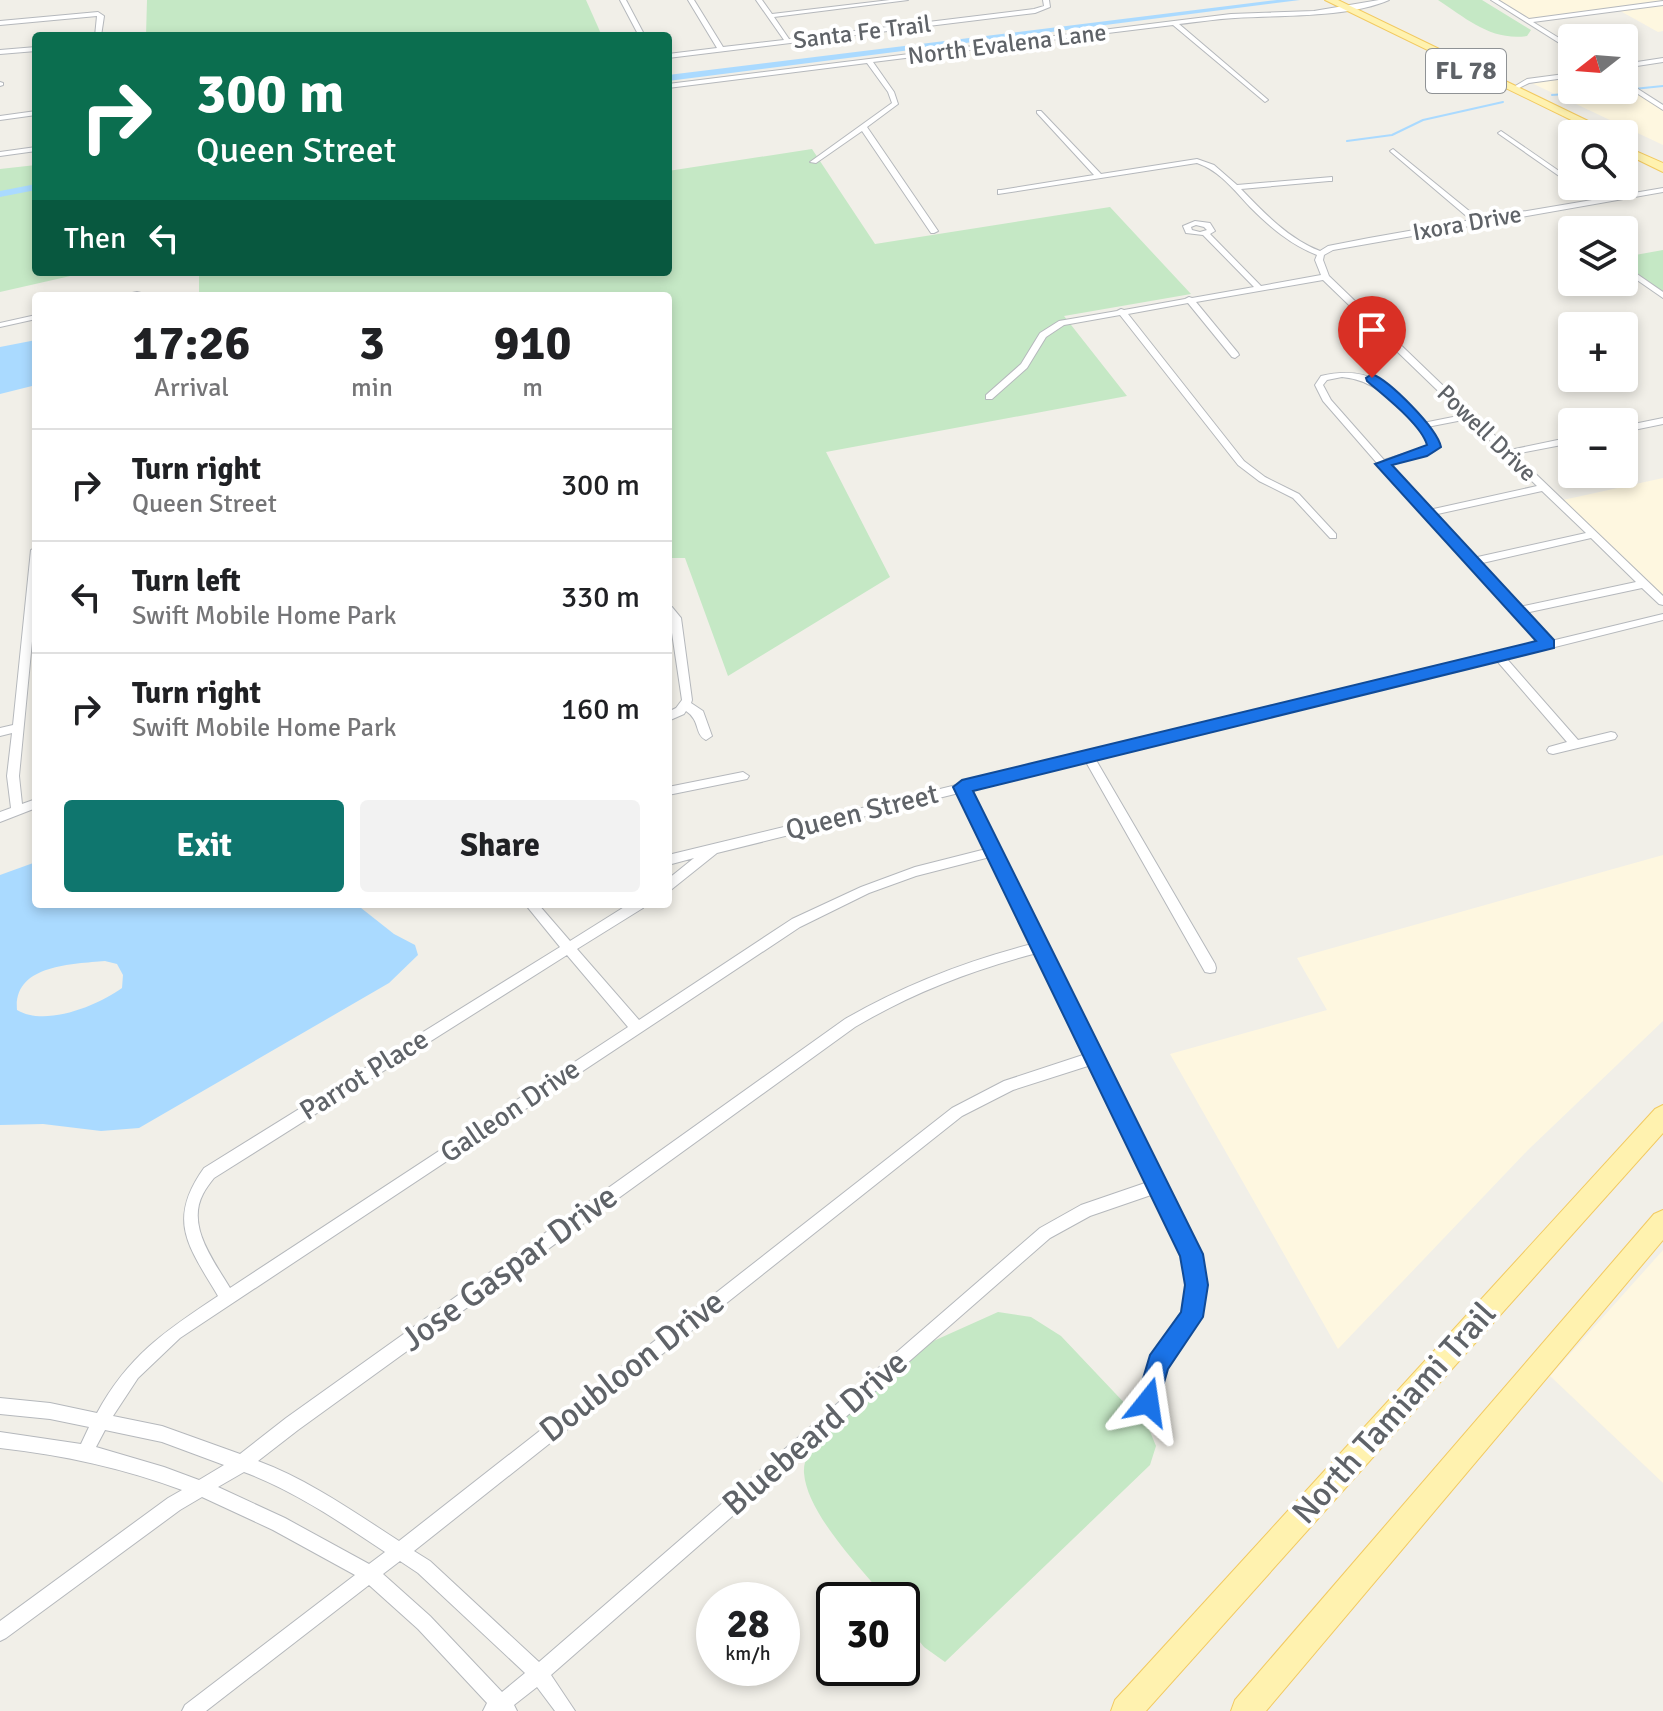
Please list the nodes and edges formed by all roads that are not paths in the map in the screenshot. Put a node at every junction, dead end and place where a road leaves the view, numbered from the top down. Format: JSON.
{"nodes":[{"id":1,"x":623,"y":0,"type":"edge"},
{"id":2,"x":691,"y":0,"type":"edge"},
{"id":3,"x":759,"y":0,"type":"edge"},
{"id":4,"x":905,"y":0,"type":"edge"},
{"id":5,"x":1046,"y":0,"type":"edge"},
{"id":6,"x":1316,"y":0,"type":"edge"},
{"id":7,"x":1386,"y":0,"type":"edge"},
{"id":8,"x":1494,"y":0,"type":"edge"},
{"id":9,"x":1663,"y":3,"type":"edge"},
{"id":10,"x":1338,"y":6,"type":"edge"},
{"id":11,"x":770,"y":16,"type":"junction"},
{"id":12,"x":1529,"y":21,"type":"junction"},
{"id":13,"x":0,"y":23,"type":"edge"},
{"id":14,"x":1174,"y":23,"type":"junction"},
{"id":15,"x":99,"y":32,"type":"edge"},
{"id":16,"x":640,"y":32,"type":"edge"},
{"id":17,"x":1558,"y":40,"type":"edge"},
{"id":18,"x":788,"y":42,"type":"junction"},
{"id":19,"x":32,"y":49,"type":"edge"},
{"id":20,"x":721,"y":50,"type":"junction"},
{"id":21,"x":0,"y":52,"type":"edge"},
{"id":22,"x":672,"y":56,"type":"edge"},
{"id":23,"x":1663,"y":60,"type":"edge"},
{"id":24,"x":869,"y":62,"type":"junction"},
{"id":25,"x":1638,"y":64,"type":"edge"},
{"id":26,"x":1558,"y":77,"type":"edge"},
{"id":27,"x":672,"y":86,"type":"edge"},
{"id":28,"x":1515,"y":88,"type":"junction"},
{"id":29,"x":1638,"y":91,"type":"edge"},
{"id":30,"x":1265,"y":100,"type":"dead end"},
{"id":31,"x":1663,"y":108,"type":"edge"},
{"id":32,"x":1039,"y":112,"type":"dead end"},
{"id":33,"x":32,"y":114,"type":"edge"},
{"id":34,"x":0,"y":118,"type":"edge"},
{"id":35,"x":1566,"y":120,"type":"edge"},
{"id":36,"x":1580,"y":120,"type":"edge"},
{"id":37,"x":863,"y":127,"type":"junction"},
{"id":38,"x":1501,"y":133,"type":"dead end"},
{"id":39,"x":32,"y":150,"type":"edge"},
{"id":40,"x":1393,"y":151,"type":"dead end"},
{"id":41,"x":1638,"y":152,"type":"edge"},
{"id":42,"x":0,"y":154,"type":"edge"},
{"id":43,"x":814,"y":162,"type":"dead end"},
{"id":44,"x":1663,"y":164,"type":"edge"},
{"id":45,"x":1558,"y":174,"type":"edge"},
{"id":46,"x":1099,"y":176,"type":"junction"},
{"id":47,"x":1329,"y":179,"type":"dead end"},
{"id":48,"x":1236,"y":187,"type":"junction"},
{"id":49,"x":1663,"y":190,"type":"edge"},
{"id":50,"x":1001,"y":192,"type":"dead end"},
{"id":51,"x":1598,"y":201,"type":"joint"},
{"id":52,"x":1478,"y":222,"type":"junction"},
{"id":53,"x":934,"y":231,"type":"dead end"},
{"id":54,"x":1206,"y":234,"type":"dead end"},
{"id":55,"x":1321,"y":254,"type":"junction"},
{"id":56,"x":1325,"y":277,"type":"junction"},
{"id":57,"x":1638,"y":277,"type":"edge"},
{"id":58,"x":1258,"y":287,"type":"junction"},
{"id":59,"x":1663,"y":296,"type":"edge"},
{"id":60,"x":1189,"y":299,"type":"junction"},
{"id":61,"x":1121,"y":311,"type":"junction"},
{"id":62,"x":32,"y":318,"type":"edge"},
{"id":63,"x":0,"y":325,"type":"edge"},
{"id":64,"x":1235,"y":355,"type":"dead end"},
{"id":65,"x":989,"y":397,"type":"dead end"},
{"id":66,"x":1470,"y":416,"type":"junction"},
{"id":67,"x":1663,"y":421,"type":"edge"},
{"id":68,"x":1421,"y":426,"type":"junction"},
{"id":69,"x":1638,"y":426,"type":"edge"},
{"id":70,"x":1558,"y":443,"type":"edge"},
{"id":71,"x":1508,"y":453,"type":"junction"},
{"id":72,"x":1382,"y":464,"type":"junction"},
{"id":73,"x":1543,"y":488,"type":"junction"},
{"id":74,"x":1426,"y":514,"type":"junction"},
{"id":75,"x":1592,"y":535,"type":"junction"},
{"id":76,"x":1333,"y":536,"type":"dead end"},
{"id":77,"x":1471,"y":562,"type":"junction"},
{"id":78,"x":1644,"y":584,"type":"junction"},
{"id":79,"x":32,"y":590,"type":"edge"},
{"id":80,"x":1663,"y":602,"type":"edge"},
{"id":81,"x":1516,"y":611,"type":"junction"},
{"id":82,"x":672,"y":614,"type":"edge"},
{"id":83,"x":1663,"y":617,"type":"edge"},
{"id":84,"x":1548,"y":644,"type":"junction"},
{"id":85,"x":1498,"y":656,"type":"junction"},
{"id":86,"x":684,"y":704,"type":"junction"},
{"id":87,"x":672,"y":715,"type":"edge"},
{"id":88,"x":18,"y":728,"type":"junction"},
{"id":89,"x":0,"y":732,"type":"edge"},
{"id":90,"x":706,"y":736,"type":"dead end"},
{"id":91,"x":1611,"y":736,"type":"dead end"},
{"id":92,"x":1576,"y":745,"type":"junction"},
{"id":93,"x":1553,"y":750,"type":"dead end"},
{"id":94,"x":1088,"y":756,"type":"junction"},
{"id":95,"x":743,"y":776,"type":"dead end"},
{"id":96,"x":962,"y":787,"type":"junction"},
{"id":97,"x":672,"y":790,"type":"edge"},
{"id":98,"x":32,"y":804,"type":"edge"},
{"id":99,"x":17,"y":810,"type":"junction"},
{"id":100,"x":0,"y":817,"type":"edge"},
{"id":101,"x":714,"y":848,"type":"junction"},
{"id":102,"x":993,"y":852,"type":"junction"},
{"id":103,"x":672,"y":856,"type":"edge"},
{"id":104,"x":672,"y":883,"type":"edge"},
{"id":105,"x":535,"y":908,"type":"edge"},
{"id":106,"x":632,"y":908,"type":"edge"},
{"id":107,"x":570,"y":946,"type":"junction"},
{"id":108,"x":1040,"y":947,"type":"junction"},
{"id":109,"x":1210,"y":968,"type":"dead end"},
{"id":110,"x":636,"y":1026,"type":"junction"},
{"id":111,"x":1094,"y":1058,"type":"junction"},
{"id":112,"x":1663,"y":1116,"type":"edge"},
{"id":113,"x":1157,"y":1186,"type":"junction"},
{"id":114,"x":1663,"y":1222,"type":"edge"},
{"id":115,"x":227,"y":1297,"type":"junction"},
{"id":116,"x":1148,"y":1402,"type":"dead end"},
{"id":117,"x":0,"y":1406,"type":"edge"},
{"id":118,"x":100,"y":1421,"type":"junction"},
{"id":119,"x":0,"y":1440,"type":"edge"},
{"id":120,"x":85,"y":1452,"type":"junction"},
{"id":121,"x":240,"y":1465,"type":"junction"},
{"id":122,"x":200,"y":1487,"type":"junction"},
{"id":123,"x":400,"y":1551,"type":"junction"},
{"id":124,"x":368,"y":1574,"type":"junction"},
{"id":125,"x":0,"y":1632,"type":"edge"},
{"id":126,"x":539,"y":1674,"type":"junction"},
{"id":127,"x":500,"y":1709,"type":"edge"},
{"id":128,"x":191,"y":1711,"type":"edge"},
{"id":129,"x":566,"y":1711,"type":"edge"},
{"id":130,"x":1126,"y":1711,"type":"edge"},
{"id":131,"x":1246,"y":1711,"type":"edge"}],
"edges":[{"from":1,"to":16,"type":"street"},
{"from":2,"to":20,"type":"street"},
{"from":3,"to":11,"type":"street"},
{"from":4,"to":11,"type":"street"},
{"from":5,"to":18,"type":"street","name":"Santa Fe Trail"},
{"from":6,"to":10,"type":"main road","number":"FL 78"},
{"from":7,"to":10,"type":"street","name":"North Evalena Lane"},
{"from":8,"to":12,"type":"street"},
{"from":9,"to":12,"type":"street"},
{"from":10,"to":14,"type":"street","name":"North Evalena Lane"},
{"from":10,"to":28,"type":"main road","number":"FL 78"},
{"from":10,"to":35,"type":"main road","number":"FL 78"},
{"from":11,"to":18,"type":"street"},
{"from":12,"to":17,"type":"street"},
{"from":13,"to":15,"type":"street"},
{"from":14,"to":24,"type":"street","name":"North Evalena Lane"},
{"from":14,"to":30,"type":"street"},
{"from":18,"to":20,"type":"street","name":"Santa Fe Trail"},
{"from":19,"to":21,"type":"street"},
{"from":20,"to":22,"type":"street","name":"Santa Fe Trail"},
{"from":23,"to":25,"type":"street"},
{"from":24,"to":27,"type":"street","name":"North Evalena Lane"},
{"from":24,"to":37,"type":"street"},
{"from":26,"to":28,"type":"street"},
{"from":28,"to":36,"type":"main road","number":"FL 78"},
{"from":29,"to":31,"type":"street"},
{"from":32,"to":46,"type":"street"},
{"from":33,"to":34,"type":"street"},
{"from":37,"to":43,"type":"street"},
{"from":37,"to":53,"type":"street"},
{"from":38,"to":45,"type":"street"},
{"from":39,"to":42,"type":"street"},
{"from":40,"to":52,"type":"street"},
{"from":41,"to":44,"type":"main road"},
{"from":46,"to":48,"type":"street"},
{"from":46,"to":50,"type":"street"},
{"from":47,"to":48,"type":"street"},
{"from":48,"to":55,"type":"street"},
{"from":49,"to":51,"type":"street","name":"Ixora Drive"},
{"from":51,"to":52,"type":"street","name":"Ixora Drive"},
{"from":52,"to":55,"type":"street","name":"Ixora Drive"},
{"from":54,"to":58,"type":"street"},
{"from":55,"to":56,"type":"street"},
{"from":56,"to":58,"type":"street"},
{"from":56,"to":66,"type":"street","name":"Powell Drive"},
{"from":57,"to":59,"type":"street"},
{"from":58,"to":60,"type":"street"},
{"from":60,"to":61,"type":"street"},
{"from":60,"to":64,"type":"street"},
{"from":61,"to":65,"type":"street"},
{"from":61,"to":76,"type":"street"},
{"from":62,"to":63,"type":"street"},
{"from":66,"to":68,"type":"street"},
{"from":66,"to":71,"type":"street","name":"Powell Drive"},
{"from":67,"to":69,"type":"street"},
{"from":68,"to":72,"type":"street"},
{"from":68,"to":72,"type":"street"},
{"from":70,"to":71,"type":"street"},
{"from":71,"to":73,"type":"street","name":"Powell Drive"},
{"from":72,"to":74,"type":"street"},
{"from":73,"to":74,"type":"street"},
{"from":73,"to":75,"type":"street","name":"Powell Drive"},
{"from":74,"to":77,"type":"street"},
{"from":75,"to":77,"type":"street"},
{"from":75,"to":78,"type":"street","name":"Powell Drive"},
{"from":77,"to":81,"type":"street"},
{"from":78,"to":80,"type":"street","name":"Powell Drive"},
{"from":78,"to":81,"type":"street"},
{"from":79,"to":88,"type":"street"},
{"from":81,"to":84,"type":"street"},
{"from":82,"to":86,"type":"street"},
{"from":83,"to":84,"type":"street","name":"Queen Street"},
{"from":84,"to":85,"type":"street","name":"Queen Street"},
{"from":85,"to":92,"type":"street"},
{"from":85,"to":94,"type":"street","name":"Queen Street"},
{"from":86,"to":87,"type":"street"},
{"from":86,"to":90,"type":"street"},
{"from":88,"to":89,"type":"street"},
{"from":88,"to":99,"type":"street"},
{"from":91,"to":92,"type":"street"},
{"from":92,"to":93,"type":"street"},
{"from":94,"to":96,"type":"street","name":"Queen Street"},
{"from":94,"to":109,"type":"street"},
{"from":95,"to":97,"type":"street"},
{"from":96,"to":101,"type":"street","name":"Queen Street"},
{"from":96,"to":102,"type":"street"},
{"from":98,"to":99,"type":"street"},
{"from":99,"to":100,"type":"street"},
{"from":101,"to":103,"type":"street","name":"Queen Street"},
{"from":101,"to":104,"type":"street"},
{"from":102,"to":108,"type":"street"},
{"from":102,"to":110,"type":"street","name":"Galleon Drive"},
{"from":105,"to":107,"type":"street"},
{"from":106,"to":107,"type":"street","name":"Parrot Place"},
{"from":107,"to":110,"type":"street"},
{"from":107,"to":115,"type":"street","name":"Parrot Place"},
{"from":108,"to":111,"type":"street"},
{"from":108,"to":121,"type":"street","name":"Jose Gaspar Drive"},
{"from":110,"to":115,"type":"street","name":"Galleon Drive"},
{"from":111,"to":113,"type":"street"},
{"from":111,"to":123,"type":"street","name":"Doubloon Drive"},
{"from":112,"to":130,"type":"main road","name":"North Tamiami Trail"},
{"from":113,"to":116,"type":"street"},
{"from":113,"to":126,"type":"street","name":"Bluebeard Drive"},
{"from":114,"to":131,"type":"main road"},
{"from":115,"to":118,"type":"street","name":"Galleon Drive"},
{"from":117,"to":118,"type":"street"},
{"from":118,"to":120,"type":"street","name":"Galleon Drive"},
{"from":118,"to":121,"type":"street"},
{"from":119,"to":120,"type":"street"},
{"from":120,"to":122,"type":"street"},
{"from":121,"to":122,"type":"street","name":"Jose Gaspar Drive"},
{"from":121,"to":123,"type":"street"},
{"from":122,"to":124,"type":"street"},
{"from":122,"to":125,"type":"street","name":"Jose Gaspar Drive"},
{"from":123,"to":124,"type":"street","name":"Doubloon Drive"},
{"from":123,"to":126,"type":"street"},
{"from":124,"to":127,"type":"street"},
{"from":124,"to":128,"type":"street","name":"Doubloon Drive"},
{"from":126,"to":127,"type":"street","name":"Bluebeard Drive"},
{"from":126,"to":129,"type":"street"}]}
